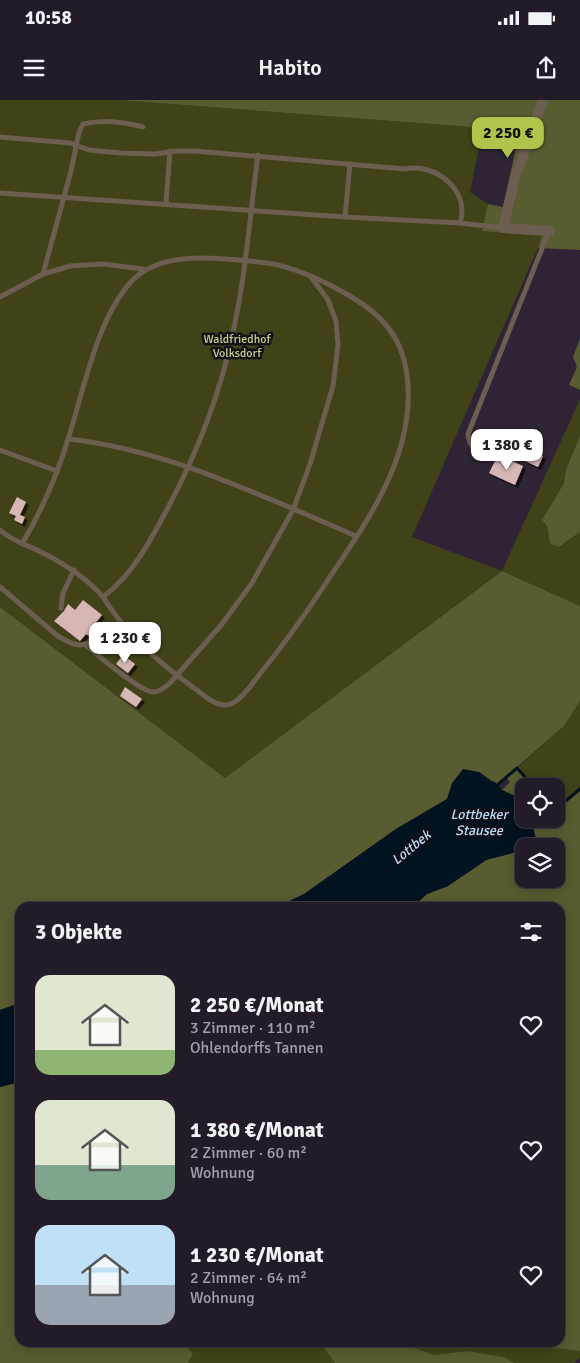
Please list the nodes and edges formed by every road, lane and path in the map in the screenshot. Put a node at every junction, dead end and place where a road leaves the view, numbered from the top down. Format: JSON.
{"nodes":[{"id":1,"x":543,"y":100,"type":"edge"},
{"id":2,"x":143,"y":126,"type":"dead end"},
{"id":3,"x":0,"y":137,"type":"edge"},
{"id":4,"x":76,"y":145,"type":"junction"},
{"id":5,"x":170,"y":152,"type":"junction"},
{"id":6,"x":258,"y":155,"type":"junction"},
{"id":7,"x":350,"y":164,"type":"junction"},
{"id":8,"x":0,"y":193,"type":"edge"},
{"id":9,"x":64,"y":196,"type":"junction"},
{"id":10,"x":166,"y":203,"type":"junction"},
{"id":11,"x":251,"y":210,"type":"junction"},
{"id":12,"x":345,"y":217,"type":"junction"},
{"id":13,"x":460,"y":223,"type":"junction"},
{"id":14,"x":503,"y":228,"type":"junction"},
{"id":15,"x":550,"y":231,"type":"joint"},
{"id":16,"x":245,"y":261,"type":"junction"},
{"id":17,"x":143,"y":269,"type":"junction"},
{"id":18,"x":43,"y":274,"type":"junction"},
{"id":19,"x":311,"y":277,"type":"junction"},
{"id":20,"x":0,"y":297,"type":"edge"},
{"id":21,"x":68,"y":439,"type":"junction"},
{"id":22,"x":0,"y":450,"type":"edge"},
{"id":23,"x":508,"y":460,"type":"dead end"},
{"id":24,"x":188,"y":468,"type":"junction"},
{"id":25,"x":57,"y":471,"type":"junction"},
{"id":26,"x":293,"y":510,"type":"junction"},
{"id":27,"x":0,"y":530,"type":"edge"},
{"id":28,"x":356,"y":536,"type":"junction"},
{"id":29,"x":22,"y":544,"type":"junction"},
{"id":30,"x":74,"y":570,"type":"junction"},
{"id":31,"x":0,"y":587,"type":"edge"},
{"id":32,"x":103,"y":597,"type":"junction"},
{"id":33,"x":61,"y":608,"type":"dead end"},
{"id":34,"x":104,"y":625,"type":"dead end"},
{"id":35,"x":86,"y":644,"type":"junction"},
{"id":36,"x":176,"y":675,"type":"junction"}],
"edges":[{"from":1,"to":14,"type":"street"},
{"from":2,"to":4,"type":"lane"},
{"from":3,"to":4,"type":"lane"},
{"from":4,"to":5,"type":"lane"},
{"from":4,"to":9,"type":"lane"},
{"from":5,"to":6,"type":"lane"},
{"from":5,"to":10,"type":"lane"},
{"from":6,"to":7,"type":"lane"},
{"from":6,"to":11,"type":"lane"},
{"from":7,"to":12,"type":"lane"},
{"from":7,"to":13,"type":"lane"},
{"from":8,"to":9,"type":"lane"},
{"from":9,"to":10,"type":"lane"},
{"from":9,"to":18,"type":"lane"},
{"from":10,"to":11,"type":"lane"},
{"from":11,"to":12,"type":"lane"},
{"from":11,"to":16,"type":"lane"},
{"from":12,"to":13,"type":"lane"},
{"from":13,"to":14,"type":"lane"},
{"from":14,"to":15,"type":"street"},
{"from":15,"to":23,"type":"lane"},
{"from":16,"to":17,"type":"lane"},
{"from":16,"to":19,"type":"lane"},
{"from":16,"to":24,"type":"lane"},
{"from":17,"to":18,"type":"lane"},
{"from":17,"to":21,"type":"lane"},
{"from":18,"to":20,"type":"lane"},
{"from":19,"to":26,"type":"lane"},
{"from":19,"to":28,"type":"lane"},
{"from":21,"to":24,"type":"lane"},
{"from":21,"to":25,"type":"lane"},
{"from":22,"to":25,"type":"lane"},
{"from":24,"to":26,"type":"lane"},
{"from":24,"to":32,"type":"lane"},
{"from":25,"to":29,"type":"lane"},
{"from":26,"to":28,"type":"lane"},
{"from":26,"to":36,"type":"lane"},
{"from":27,"to":29,"type":"lane"},
{"from":28,"to":36,"type":"lane"},
{"from":29,"to":30,"type":"lane"},
{"from":30,"to":32,"type":"lane"},
{"from":30,"to":33,"type":"lane"},
{"from":31,"to":35,"type":"lane"},
{"from":32,"to":36,"type":"lane"},
{"from":34,"to":35,"type":"lane"},
{"from":35,"to":36,"type":"lane"}]}
